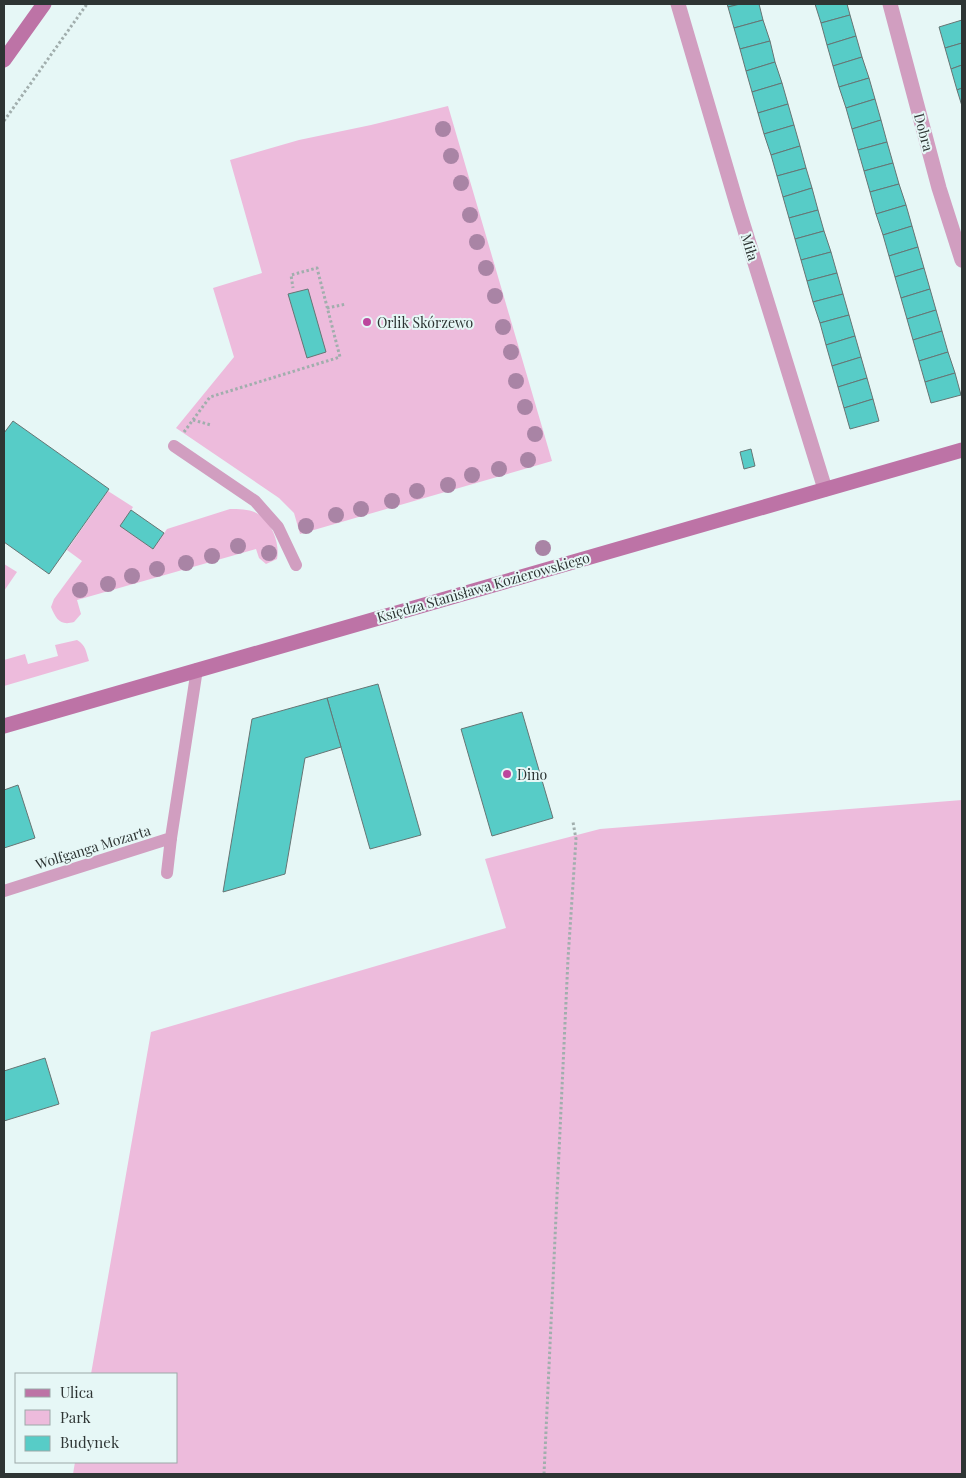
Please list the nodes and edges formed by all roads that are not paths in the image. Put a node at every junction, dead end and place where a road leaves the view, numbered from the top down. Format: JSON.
{"nodes":[{"id":1,"x":44,"y":4,"type":"edge"},
{"id":2,"x":678,"y":4,"type":"edge"},
{"id":3,"x":890,"y":4,"type":"edge"},
{"id":4,"x":4,"y":60,"type":"edge"},
{"id":5,"x":962,"y":260,"type":"edge"},
{"id":6,"x":174,"y":446,"type":"road end"},
{"id":7,"x":962,"y":450,"type":"edge"},
{"id":8,"x":825,"y":489,"type":"junction"},
{"id":9,"x":296,"y":565,"type":"dead end"},
{"id":10,"x":197,"y":669,"type":"junction"},
{"id":11,"x":4,"y":726,"type":"edge"},
{"id":12,"x":171,"y":838,"type":"junction"},
{"id":13,"x":167,"y":873,"type":"dead end"},
{"id":14,"x":4,"y":891,"type":"edge"}],
"edges":[{"from":1,"to":4,"type":"street"},
{"from":2,"to":8,"type":"street","name":"Miła"},
{"from":3,"to":5,"type":"street","name":"Dobra"},
{"from":6,"to":9,"type":"lane"},
{"from":7,"to":8,"type":"street","name":"Księdza Stanisława Kozierowskiego"},
{"from":8,"to":10,"type":"street","name":"Księdza Stanisława Kozierowskiego"},
{"from":10,"to":11,"type":"street","name":"Księdza Stanisława Kozierowskiego"},
{"from":10,"to":12,"type":"lane","name":"Wolfganga Mozarta"},
{"from":12,"to":13,"type":"lane"},
{"from":12,"to":14,"type":"lane","name":"Wolfganga Mozarta"}]}
